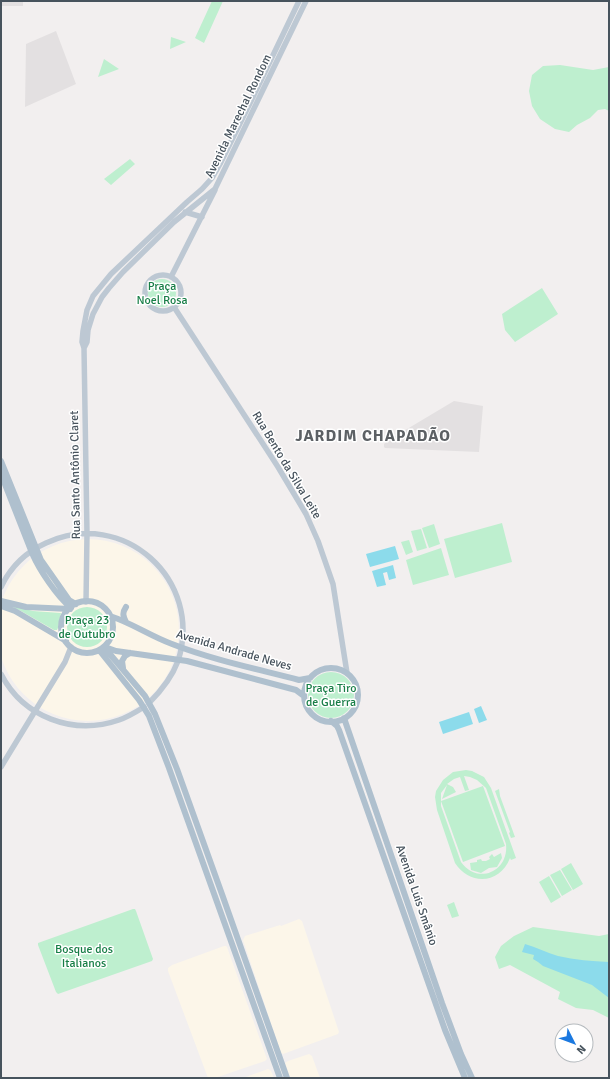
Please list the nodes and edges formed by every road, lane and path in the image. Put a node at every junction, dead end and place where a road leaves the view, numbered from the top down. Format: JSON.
{"nodes":[{"id":1,"x":299,"y":1,"type":"edge"},
{"id":2,"x":306,"y":1,"type":"edge"},
{"id":3,"x":215,"y":189,"type":"junction"},
{"id":4,"x":185,"y":212,"type":"junction"},
{"id":5,"x":202,"y":217,"type":"junction"},
{"id":6,"x":119,"y":276,"type":"joint"},
{"id":7,"x":171,"y":277,"type":"junction"},
{"id":8,"x":174,"y":307,"type":"junction"},
{"id":9,"x":84,"y":348,"type":"junction"},
{"id":10,"x":1,"y":461,"type":"edge"},
{"id":11,"x":1,"y":474,"type":"edge"},
{"id":12,"x":87,"y":534,"type":"junction"},
{"id":13,"x":34,"y":550,"type":"junction"},
{"id":14,"x":1,"y":587,"type":"edge"},
{"id":15,"x":1,"y":600,"type":"edge"},
{"id":16,"x":86,"y":602,"type":"junction"},
{"id":17,"x":1,"y":606,"type":"edge"},
{"id":18,"x":72,"y":607,"type":"junction"},
{"id":19,"x":126,"y":607,"type":"dead end"},
{"id":20,"x":110,"y":616,"type":"junction"},
{"id":21,"x":126,"y":622,"type":"junction"},
{"id":22,"x":66,"y":641,"type":"junction"},
{"id":23,"x":71,"y":647,"type":"junction"},
{"id":24,"x":181,"y":648,"type":"junction"},
{"id":25,"x":101,"y":649,"type":"junction"},
{"id":26,"x":130,"y":653,"type":"junction"},
{"id":27,"x":178,"y":660,"type":"junction"},
{"id":28,"x":124,"y":670,"type":"junction"},
{"id":29,"x":347,"y":673,"type":"junction"},
{"id":30,"x":1,"y":674,"type":"edge"},
{"id":31,"x":310,"y":678,"type":"junction"},
{"id":32,"x":304,"y":696,"type":"junction"},
{"id":33,"x":146,"y":705,"type":"junction"},
{"id":34,"x":35,"y":711,"type":"junction"},
{"id":35,"x":344,"y":718,"type":"junction"},
{"id":36,"x":331,"y":721,"type":"junction"},
{"id":37,"x":1,"y":767,"type":"edge"},
{"id":38,"x":280,"y":1078,"type":"edge"},
{"id":39,"x":287,"y":1078,"type":"edge"},
{"id":40,"x":465,"y":1078,"type":"edge"},
{"id":41,"x":472,"y":1078,"type":"edge"}],
"edges":[{"from":1,"to":9,"type":"main road","name":"Rua Santo Antônio Claret"},
{"from":2,"to":3,"type":"main road","name":"Avenida Marechal Rondom"},
{"from":3,"to":4,"type":"main road","name":"Avenida Marechal Rondom"},
{"from":3,"to":5,"type":"main road"},
{"from":4,"to":5,"type":"main road"},
{"from":4,"to":6,"type":"main road","name":"Avenida Marechal Rondom"},
{"from":5,"to":7,"type":"main road"},
{"from":6,"to":9,"type":"main road","name":"Rua Santo Antônio Claret"},
{"from":7,"to":8,"type":"main road"},
{"from":7,"to":8,"type":"main road"},
{"from":8,"to":29,"type":"main road","name":"Rua Bento da Silva Leite"},
{"from":9,"to":12,"type":"main road","name":"Rua Santo Antônio Claret"},
{"from":10,"to":13,"type":"main road"},
{"from":11,"to":13,"type":"main road"},
{"from":12,"to":13,"type":"main road"},
{"from":12,"to":16,"type":"main road","name":"Rua Santo Antônio Claret"},
{"from":12,"to":24,"type":"main road"},
{"from":13,"to":14,"type":"main road"},
{"from":13,"to":18,"type":"main road"},
{"from":15,"to":18,"type":"main road"},
{"from":16,"to":18,"type":"main road"},
{"from":16,"to":20,"type":"main road"},
{"from":17,"to":22,"type":"main road"},
{"from":18,"to":22,"type":"main road"},
{"from":19,"to":21,"type":"main road"},
{"from":20,"to":21,"type":"main road","name":"Avenida Andrade Neves"},
{"from":20,"to":25,"type":"main road"},
{"from":21,"to":24,"type":"main road","name":"Avenida Andrade Neves"},
{"from":22,"to":23,"type":"main road"},
{"from":23,"to":25,"type":"main road"},
{"from":23,"to":34,"type":"main road"},
{"from":24,"to":27,"type":"main road"},
{"from":24,"to":31,"type":"main road","name":"Avenida Andrade Neves"},
{"from":25,"to":26,"type":"main road","name":"Avenida Andrade Neves"},
{"from":25,"to":28,"type":"main road"},
{"from":25,"to":33,"type":"main road"},
{"from":26,"to":27,"type":"main road","name":"Avenida Andrade Neves"},
{"from":26,"to":28,"type":"main road"},
{"from":27,"to":32,"type":"main road","name":"Avenida Andrade Neves"},
{"from":27,"to":33,"type":"main road"},
{"from":28,"to":33,"type":"main road"},
{"from":29,"to":31,"type":"main road"},
{"from":29,"to":35,"type":"main road"},
{"from":30,"to":34,"type":"main road"},
{"from":31,"to":32,"type":"main road"},
{"from":32,"to":36,"type":"main road"},
{"from":33,"to":34,"type":"main road"},
{"from":33,"to":38,"type":"main road"},
{"from":33,"to":39,"type":"main road"},
{"from":34,"to":37,"type":"main road"},
{"from":35,"to":36,"type":"main road"},
{"from":35,"to":41,"type":"main road","name":"Avenida Luis Smânio"},
{"from":36,"to":40,"type":"main road","name":"Avenida Luis Smânio"}]}
